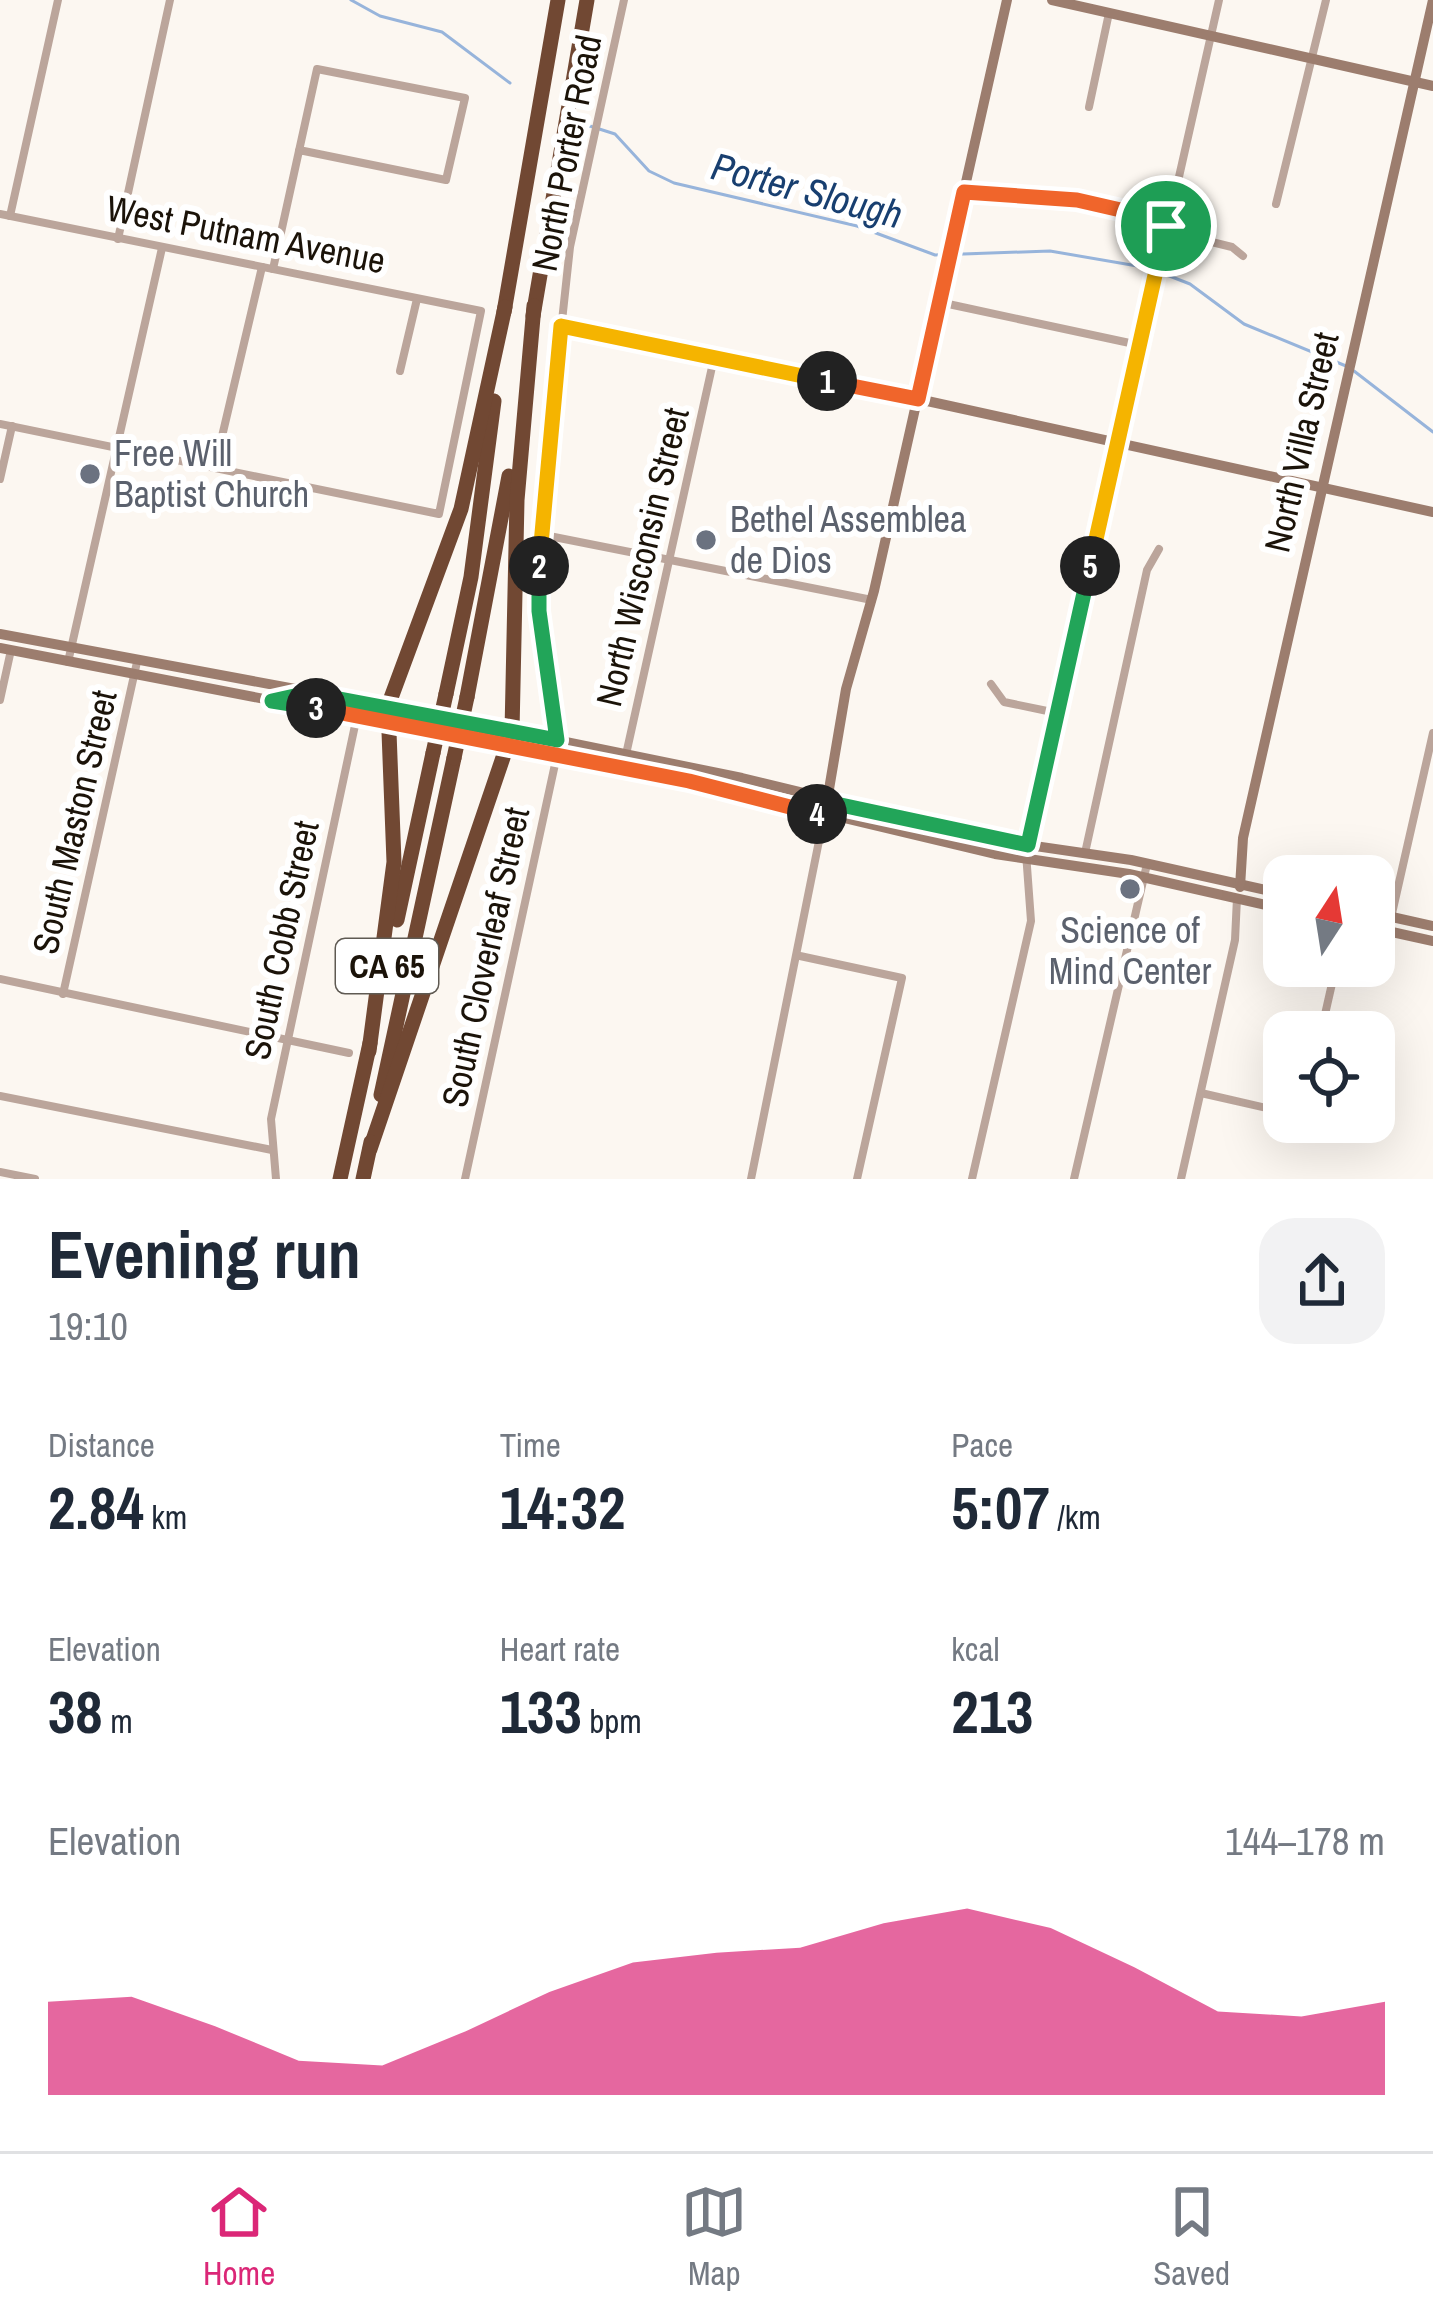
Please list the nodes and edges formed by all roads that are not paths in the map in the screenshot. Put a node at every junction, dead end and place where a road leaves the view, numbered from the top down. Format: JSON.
{"nodes":[{"id":1,"x":58,"y":0,"type":"edge"},
{"id":2,"x":170,"y":0,"type":"edge"},
{"id":3,"x":558,"y":0,"type":"edge"},
{"id":4,"x":587,"y":0,"type":"edge"},
{"id":5,"x":625,"y":0,"type":"edge"},
{"id":6,"x":1006,"y":0,"type":"edge"},
{"id":7,"x":1052,"y":0,"type":"edge"},
{"id":8,"x":1219,"y":0,"type":"edge"},
{"id":9,"x":1326,"y":0,"type":"edge"},
{"id":10,"x":1433,"y":0,"type":"edge"},
{"id":11,"x":1109,"y":13,"type":"junction"},
{"id":12,"x":1210,"y":36,"type":"junction"},
{"id":13,"x":1311,"y":58,"type":"junction"},
{"id":14,"x":1414,"y":82,"type":"junction"},
{"id":15,"x":1433,"y":86,"type":"edge"},
{"id":16,"x":1089,"y":106,"type":"dead end"},
{"id":17,"x":299,"y":150,"type":"junction"},
{"id":18,"x":964,"y":192,"type":"junction"},
{"id":19,"x":1276,"y":204,"type":"dead end"},
{"id":20,"x":5,"y":215,"type":"edge"},
{"id":21,"x":1166,"y":226,"type":"junction"},
{"id":22,"x":118,"y":239,"type":"junction"},
{"id":23,"x":162,"y":248,"type":"junction"},
{"id":24,"x":1243,"y":256,"type":"dead end"},
{"id":25,"x":262,"y":266,"type":"junction"},
{"id":26,"x":273,"y":268,"type":"junction"},
{"id":27,"x":417,"y":298,"type":"junction"},
{"id":28,"x":939,"y":302,"type":"junction"},
{"id":29,"x":534,"y":306,"type":"junction"},
{"id":30,"x":505,"y":307,"type":"junction"},
{"id":31,"x":561,"y":326,"type":"junction"},
{"id":32,"x":1139,"y":345,"type":"junction"},
{"id":33,"x":714,"y":358,"type":"junction"},
{"id":34,"x":400,"y":371,"type":"dead end"},
{"id":35,"x":918,"y":399,"type":"junction"},
{"id":36,"x":0,"y":424,"type":"edge"},
{"id":37,"x":12,"y":426,"type":"junction"},
{"id":38,"x":1118,"y":442,"type":"junction"},
{"id":39,"x":116,"y":446,"type":"junction"},
{"id":40,"x":215,"y":466,"type":"junction"},
{"id":41,"x":0,"y":478,"type":"edge"},
{"id":42,"x":1322,"y":487,"type":"junction"},
{"id":43,"x":1433,"y":512,"type":"edge"},
{"id":44,"x":539,"y":534,"type":"junction"},
{"id":45,"x":1159,"y":549,"type":"dead end"},
{"id":46,"x":669,"y":559,"type":"junction"},
{"id":47,"x":872,"y":600,"type":"junction"},
{"id":48,"x":0,"y":634,"type":"edge"},
{"id":49,"x":5,"y":649,"type":"edge"},
{"id":50,"x":69,"y":655,"type":"junction"},
{"id":51,"x":136,"y":669,"type":"junction"},
{"id":52,"x":991,"y":684,"type":"dead end"},
{"id":53,"x":308,"y":693,"type":"junction"},
{"id":54,"x":0,"y":700,"type":"edge"},
{"id":55,"x":272,"y":701,"type":"junction"},
{"id":56,"x":388,"y":713,"type":"junction"},
{"id":57,"x":1057,"y":713,"type":"junction"},
{"id":58,"x":357,"y":714,"type":"junction"},
{"id":59,"x":1433,"y":733,"type":"edge"},
{"id":60,"x":510,"y":738,"type":"junction"},
{"id":61,"x":557,"y":747,"type":"junction"},
{"id":62,"x":626,"y":754,"type":"junction"},
{"id":63,"x":623,"y":768,"type":"junction"},
{"id":64,"x":827,"y":802,"type":"junction"},
{"id":65,"x":824,"y":816,"type":"junction"},
{"id":66,"x":1027,"y":853,"type":"junction"},
{"id":67,"x":1084,"y":853,"type":"junction"},
{"id":68,"x":1147,"y":864,"type":"junction"},
{"id":69,"x":1144,"y":878,"type":"junction"},
{"id":70,"x":1240,"y":884,"type":"junction"},
{"id":71,"x":1263,"y":889,"type":"edge"},
{"id":72,"x":1237,"y":898,"type":"junction"},
{"id":73,"x":1395,"y":899,"type":"edge"},
{"id":74,"x":1263,"y":904,"type":"edge"},
{"id":75,"x":1395,"y":918,"type":"edge"},
{"id":76,"x":1433,"y":926,"type":"edge"},
{"id":77,"x":1395,"y":933,"type":"edge"},
{"id":78,"x":1433,"y":941,"type":"edge"},
{"id":79,"x":800,"y":956,"type":"junction"},
{"id":80,"x":0,"y":980,"type":"edge"},
{"id":81,"x":63,"y":994,"type":"junction"},
{"id":82,"x":288,"y":1038,"type":"junction"},
{"id":83,"x":369,"y":1051,"type":"junction"},
{"id":84,"x":349,"y":1053,"type":"dead end"},
{"id":85,"x":1201,"y":1094,"type":"junction"},
{"id":86,"x":0,"y":1096,"type":"edge"},
{"id":87,"x":1263,"y":1107,"type":"edge"},
{"id":88,"x":370,"y":1149,"type":"junction"},
{"id":89,"x":272,"y":1150,"type":"junction"},
{"id":90,"x":0,"y":1172,"type":"edge"},
{"id":91,"x":35,"y":1179,"type":"edge"},
{"id":92,"x":276,"y":1179,"type":"edge"},
{"id":93,"x":340,"y":1179,"type":"edge"},
{"id":94,"x":363,"y":1179,"type":"edge"},
{"id":95,"x":465,"y":1179,"type":"edge"},
{"id":96,"x":752,"y":1179,"type":"edge"},
{"id":97,"x":857,"y":1179,"type":"edge"},
{"id":98,"x":972,"y":1179,"type":"edge"},
{"id":99,"x":1075,"y":1179,"type":"edge"},
{"id":100,"x":1181,"y":1179,"type":"edge"}],
"edges":[{"from":1,"to":20,"type":"street"},
{"from":2,"to":22,"type":"street"},
{"from":3,"to":30,"type":"highway","number":"CA 65"},
{"from":4,"to":29,"type":"highway","number":"CA 65"},
{"from":5,"to":31,"type":"street","name":"North Porter Road"},
{"from":6,"to":18,"type":"main road"},
{"from":7,"to":11,"type":"main road"},
{"from":8,"to":12,"type":"street"},
{"from":9,"to":13,"type":"street"},
{"from":10,"to":14,"type":"main road","name":"North Villa Street"},
{"from":11,"to":12,"type":"main road"},
{"from":11,"to":16,"type":"street"},
{"from":12,"to":13,"type":"main road"},
{"from":12,"to":21,"type":"street"},
{"from":13,"to":14,"type":"main road"},
{"from":13,"to":19,"type":"street"},
{"from":14,"to":15,"type":"main road"},
{"from":14,"to":42,"type":"main road","name":"North Villa Street"},
{"from":17,"to":17,"type":"street"},
{"from":17,"to":26,"type":"street"},
{"from":18,"to":21,"type":"street"},
{"from":18,"to":28,"type":"main road"},
{"from":20,"to":22,"type":"street","name":"West Putnam Avenue"},
{"from":21,"to":24,"type":"street"},
{"from":21,"to":32,"type":"street"},
{"from":22,"to":23,"type":"street","name":"West Putnam Avenue"},
{"from":23,"to":25,"type":"street","name":"West Putnam Avenue"},
{"from":23,"to":39,"type":"street"},
{"from":25,"to":26,"type":"street","name":"West Putnam Avenue"},
{"from":25,"to":40,"type":"street"},
{"from":26,"to":27,"type":"street","name":"West Putnam Avenue"},
{"from":27,"to":34,"type":"street"},
{"from":27,"to":40,"type":"street","name":"West Putnam Avenue"},
{"from":28,"to":32,"type":"street"},
{"from":28,"to":35,"type":"main road"},
{"from":29,"to":60,"type":"highway"},
{"from":29,"to":88,"type":"highway","number":"CA 65","bridge":true},
{"from":30,"to":56,"type":"highway"},
{"from":30,"to":83,"type":"highway","number":"CA 65","bridge":true},
{"from":31,"to":33,"type":"street"},
{"from":31,"to":44,"type":"street","name":"North Porter Road"},
{"from":32,"to":38,"type":"street"},
{"from":33,"to":35,"type":"street"},
{"from":33,"to":46,"type":"street","name":"North Wisconsin Street"},
{"from":35,"to":38,"type":"main road"},
{"from":35,"to":47,"type":"main road"},
{"from":36,"to":37,"type":"street"},
{"from":37,"to":39,"type":"street"},
{"from":37,"to":41,"type":"street"},
{"from":38,"to":42,"type":"main road"},
{"from":38,"to":57,"type":"street"},
{"from":39,"to":40,"type":"street"},
{"from":39,"to":50,"type":"street"},
{"from":42,"to":43,"type":"main road"},
{"from":42,"to":70,"type":"main road","name":"North Villa Street"},
{"from":44,"to":46,"type":"street"},
{"from":44,"to":61,"type":"street","name":"North Porter Road"},
{"from":45,"to":67,"type":"street"},
{"from":46,"to":47,"type":"street"},
{"from":46,"to":62,"type":"street","name":"North Wisconsin Street"},
{"from":47,"to":64,"type":"main road"},
{"from":48,"to":50,"type":"main road"},
{"from":49,"to":50,"type":"main road"},
{"from":49,"to":54,"type":"street"},
{"from":50,"to":51,"type":"main road"},
{"from":51,"to":53,"type":"main road"},
{"from":51,"to":55,"type":"main road"},
{"from":51,"to":81,"type":"street","name":"South Maston Street"},
{"from":52,"to":57,"type":"street"},
{"from":53,"to":55,"type":"main road"},
{"from":53,"to":56,"type":"main road"},
{"from":55,"to":58,"type":"main road"},
{"from":56,"to":58,"type":"main road"},
{"from":56,"to":60,"type":"main road"},
{"from":56,"to":83,"type":"highway"},
{"from":57,"to":66,"type":"street"},
{"from":58,"to":82,"type":"street","name":"South Cobb Street"},
{"from":59,"to":73,"type":"street"},
{"from":60,"to":61,"type":"main road"},
{"from":60,"to":88,"type":"highway"},
{"from":61,"to":62,"type":"main road"},
{"from":61,"to":63,"type":"main road"},
{"from":61,"to":95,"type":"street","name":"South Cloverleaf Street"},
{"from":62,"to":63,"type":"street","name":"North Wisconsin Street"},
{"from":62,"to":64,"type":"main road"},
{"from":63,"to":65,"type":"main road"},
{"from":64,"to":65,"type":"main road"},
{"from":64,"to":66,"type":"main road"},
{"from":65,"to":66,"type":"main road"},
{"from":65,"to":79,"type":"street"},
{"from":66,"to":67,"type":"main road"},
{"from":66,"to":69,"type":"main road"},
{"from":66,"to":98,"type":"street"},
{"from":67,"to":68,"type":"main road"},
{"from":68,"to":69,"type":"street"},
{"from":68,"to":70,"type":"main road"},
{"from":69,"to":72,"type":"main road"},
{"from":69,"to":99,"type":"street"},
{"from":70,"to":71,"type":"main road"},
{"from":70,"to":72,"type":"main road","name":"North Villa Street"},
{"from":72,"to":74,"type":"main road"},
{"from":72,"to":85,"type":"street"},
{"from":75,"to":76,"type":"main road"},
{"from":77,"to":78,"type":"main road"},
{"from":79,"to":96,"type":"street"},
{"from":79,"to":97,"type":"street"},
{"from":80,"to":81,"type":"street"},
{"from":81,"to":82,"type":"street"},
{"from":82,"to":84,"type":"street"},
{"from":82,"to":89,"type":"street","name":"South Cobb Street"},
{"from":83,"to":93,"type":"highway","number":"CA 65"},
{"from":85,"to":87,"type":"street"},
{"from":85,"to":100,"type":"street"},
{"from":86,"to":89,"type":"street"},
{"from":88,"to":94,"type":"highway","number":"CA 65"},
{"from":89,"to":92,"type":"street","name":"South Cobb Street"},
{"from":90,"to":91,"type":"street"}]}
